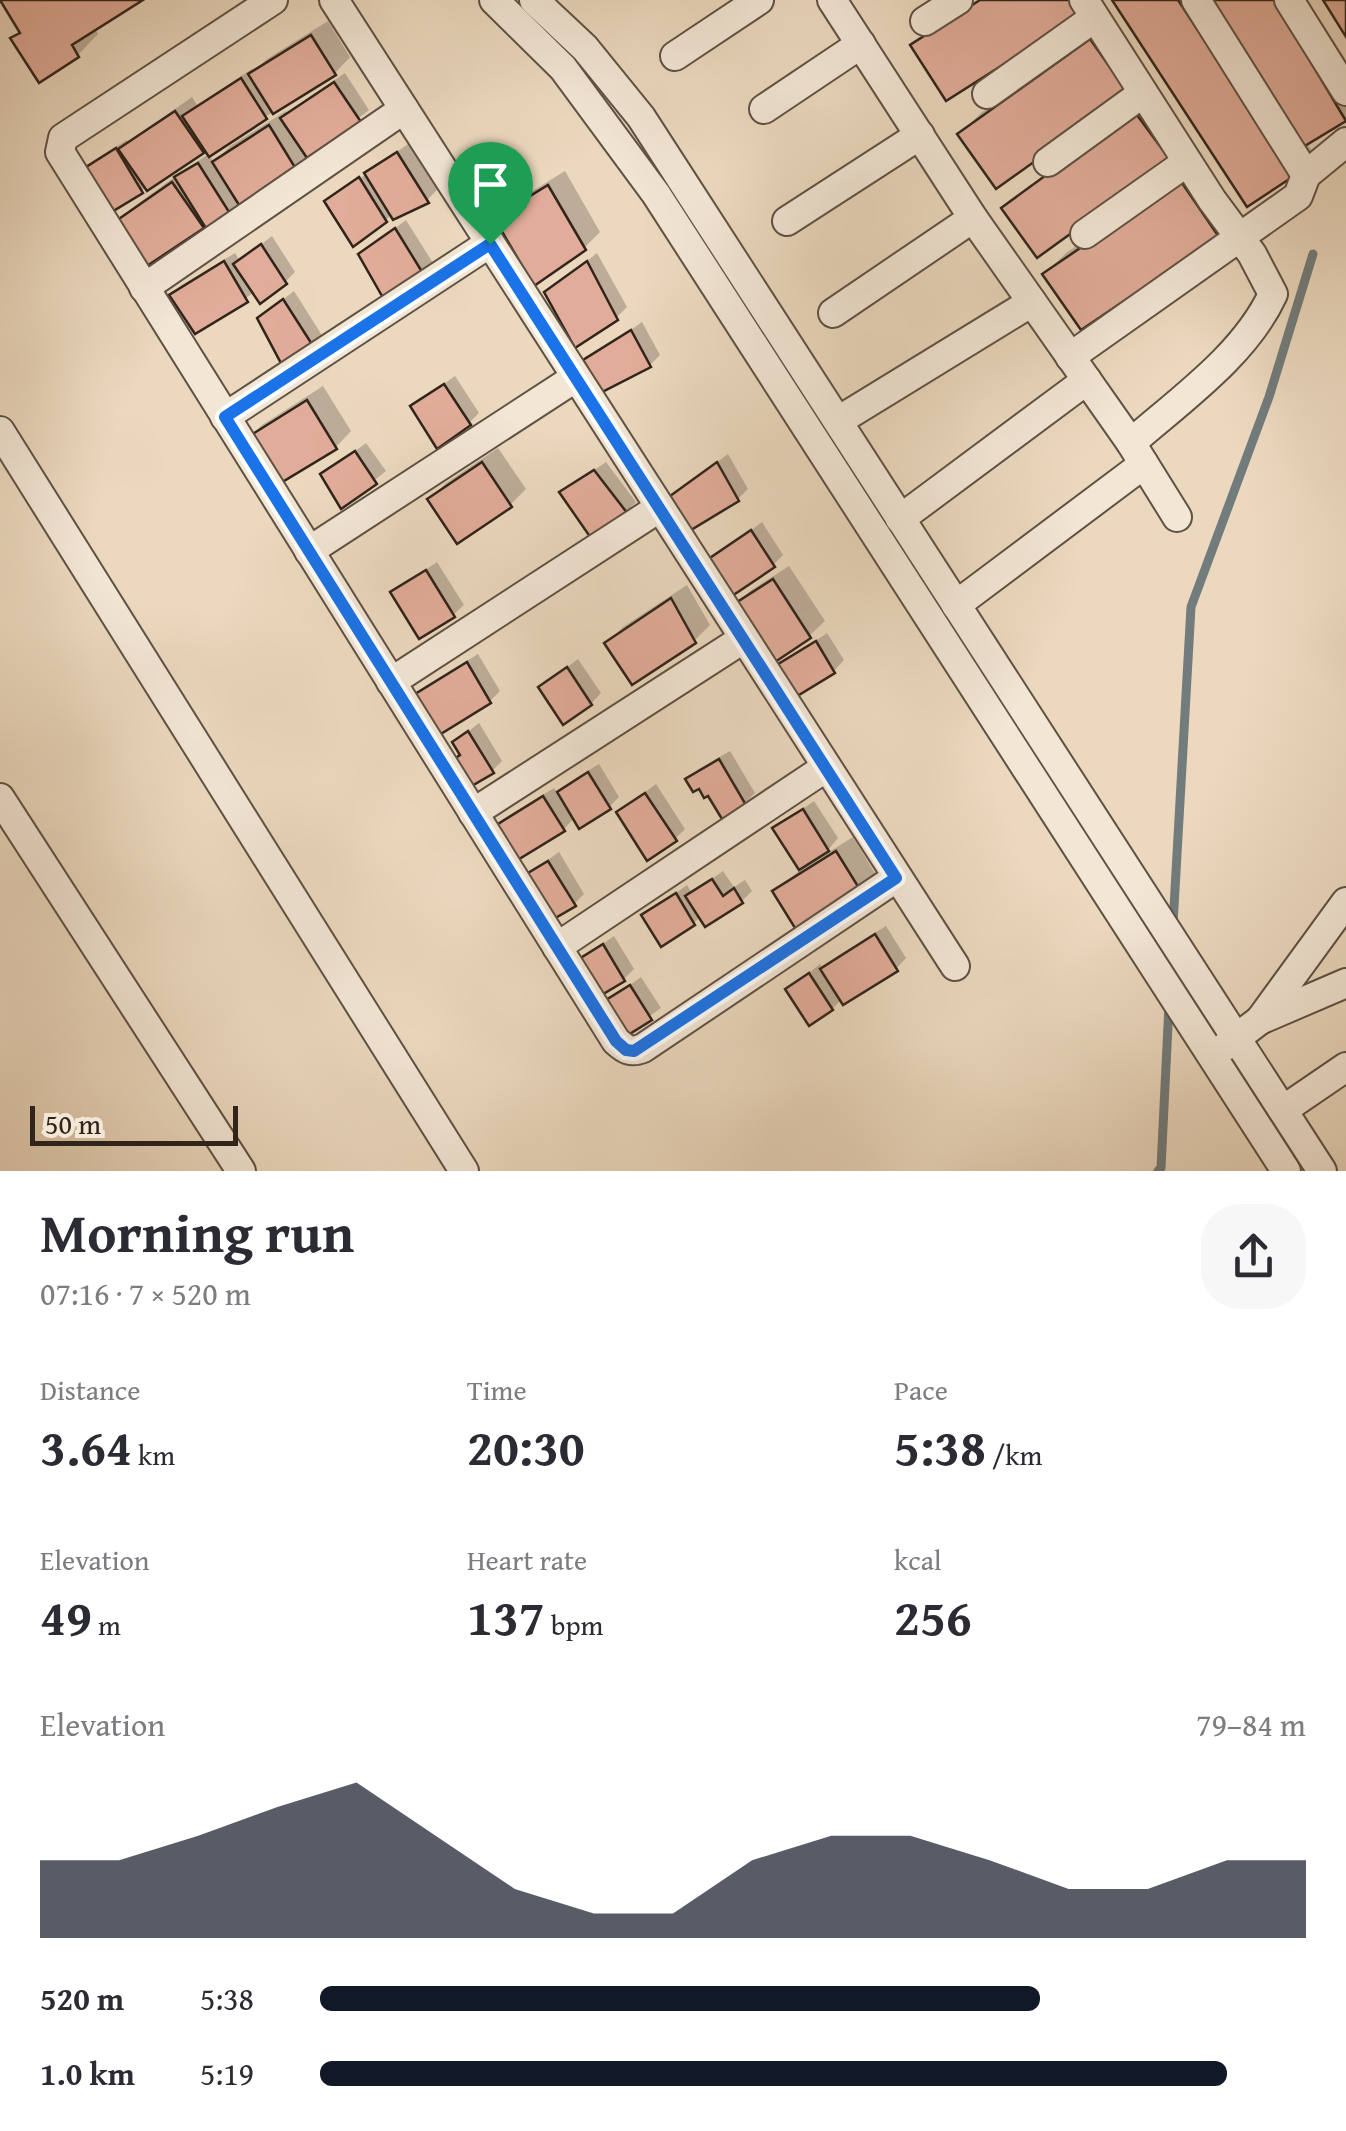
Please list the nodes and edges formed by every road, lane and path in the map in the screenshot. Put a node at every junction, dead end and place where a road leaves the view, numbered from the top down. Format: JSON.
{"nodes":[{"id":1,"x":273,"y":0,"type":"edge"},
{"id":2,"x":334,"y":0,"type":"edge"},
{"id":3,"x":494,"y":0,"type":"edge"},
{"id":4,"x":759,"y":0,"type":"edge"},
{"id":5,"x":832,"y":0,"type":"edge"},
{"id":6,"x":958,"y":0,"type":"edge"},
{"id":7,"x":1196,"y":0,"type":"edge"},
{"id":8,"x":1290,"y":0,"type":"edge"},
{"id":9,"x":551,"y":5,"type":"edge"},
{"id":10,"x":1089,"y":9,"type":"edge"},
{"id":11,"x":925,"y":21,"type":"dead end"},
{"id":12,"x":861,"y":44,"type":"junction"},
{"id":13,"x":675,"y":56,"type":"dead end"},
{"id":14,"x":1346,"y":90,"type":"edge"},
{"id":15,"x":1143,"y":93,"type":"junction"},
{"id":16,"x":987,"y":94,"type":"dead end"},
{"id":17,"x":404,"y":109,"type":"junction"},
{"id":18,"x":764,"y":109,"type":"dead end"},
{"id":19,"x":920,"y":135,"type":"junction"},
{"id":20,"x":1346,"y":142,"type":"edge"},
{"id":21,"x":1048,"y":162,"type":"dead end"},
{"id":22,"x":1188,"y":162,"type":"junction"},
{"id":23,"x":1306,"y":175,"type":"junction"},
{"id":24,"x":974,"y":218,"type":"junction"},
{"id":25,"x":787,"y":221,"type":"dead end"},
{"id":26,"x":1085,"y":234,"type":"dead end"},
{"id":27,"x":1240,"y":237,"type":"junction"},
{"id":28,"x":490,"y":244,"type":"junction"},
{"id":29,"x":144,"y":288,"type":"junction"},
{"id":30,"x":1032,"y":302,"type":"junction"},
{"id":31,"x":832,"y":313,"type":"dead end"},
{"id":32,"x":1078,"y":369,"type":"junction"},
{"id":33,"x":575,"y":378,"type":"junction"},
{"id":34,"x":225,"y":417,"type":"junction"},
{"id":35,"x":838,"y":422,"type":"junction"},
{"id":36,"x":0,"y":431,"type":"edge"},
{"id":37,"x":1138,"y":454,"type":"junction"},
{"id":38,"x":659,"y":508,"type":"junction"},
{"id":39,"x":1176,"y":516,"type":"dead end"},
{"id":40,"x":900,"y":519,"type":"junction"},
{"id":41,"x":309,"y":550,"type":"junction"},
{"id":42,"x":956,"y":605,"type":"junction"},
{"id":43,"x":743,"y":638,"type":"junction"},
{"id":44,"x":391,"y":682,"type":"junction"},
{"id":45,"x":825,"y":768,"type":"junction"},
{"id":46,"x":0,"y":798,"type":"edge"},
{"id":47,"x":473,"y":812,"type":"junction"},
{"id":48,"x":896,"y":878,"type":"junction"},
{"id":49,"x":1346,"y":902,"type":"edge"},
{"id":50,"x":1162,"y":922,"type":"junction"},
{"id":51,"x":1130,"y":931,"type":"junction"},
{"id":52,"x":557,"y":947,"type":"junction"},
{"id":53,"x":955,"y":966,"type":"dead end"},
{"id":54,"x":1346,"y":983,"type":"edge"},
{"id":55,"x":1260,"y":1020,"type":"junction"},
{"id":56,"x":1233,"y":1031,"type":"junction"},
{"id":57,"x":1207,"y":1047,"type":"junction"},
{"id":58,"x":1346,"y":1068,"type":"edge"},
{"id":59,"x":1283,"y":1110,"type":"junction"},
{"id":60,"x":241,"y":1171,"type":"edge"},
{"id":61,"x":464,"y":1171,"type":"edge"},
{"id":62,"x":1286,"y":1171,"type":"edge"},
{"id":63,"x":1322,"y":1171,"type":"edge"}],
"edges":[{"from":1,"to":29,"type":"street"},
{"from":2,"to":17,"type":"street"},
{"from":3,"to":51,"type":"street"},
{"from":4,"to":13,"type":"street"},
{"from":5,"to":12,"type":"street"},
{"from":6,"to":11,"type":"street"},
{"from":7,"to":23,"type":"street"},
{"from":8,"to":14,"type":"street"},
{"from":9,"to":35,"type":"street"},
{"from":10,"to":15,"type":"street"},
{"from":10,"to":16,"type":"street"},
{"from":12,"to":18,"type":"street"},
{"from":12,"to":19,"type":"street"},
{"from":15,"to":21,"type":"street"},
{"from":15,"to":22,"type":"street"},
{"from":17,"to":28,"type":"street"},
{"from":17,"to":29,"type":"street"},
{"from":19,"to":24,"type":"street"},
{"from":19,"to":25,"type":"street"},
{"from":20,"to":23,"type":"street"},
{"from":22,"to":26,"type":"street"},
{"from":22,"to":27,"type":"street"},
{"from":23,"to":27,"type":"street"},
{"from":24,"to":30,"type":"street"},
{"from":24,"to":31,"type":"street"},
{"from":27,"to":32,"type":"street"},
{"from":27,"to":37,"type":"street"},
{"from":28,"to":33,"type":"street"},
{"from":28,"to":34,"type":"street"},
{"from":29,"to":34,"type":"street"},
{"from":30,"to":32,"type":"street"},
{"from":30,"to":35,"type":"street"},
{"from":32,"to":37,"type":"street"},
{"from":32,"to":40,"type":"street"},
{"from":33,"to":38,"type":"street"},
{"from":33,"to":41,"type":"street"},
{"from":34,"to":41,"type":"street"},
{"from":35,"to":40,"type":"street"},
{"from":36,"to":61,"type":"street"},
{"from":37,"to":39,"type":"street"},
{"from":37,"to":42,"type":"street"},
{"from":38,"to":43,"type":"street"},
{"from":38,"to":44,"type":"street"},
{"from":40,"to":42,"type":"street"},
{"from":41,"to":44,"type":"street"},
{"from":42,"to":50,"type":"street"},
{"from":43,"to":45,"type":"street"},
{"from":43,"to":47,"type":"street"},
{"from":44,"to":47,"type":"street"},
{"from":45,"to":48,"type":"street"},
{"from":45,"to":52,"type":"street"},
{"from":46,"to":60,"type":"street"},
{"from":47,"to":52,"type":"street"},
{"from":48,"to":52,"type":"street"},
{"from":48,"to":53,"type":"street"},
{"from":49,"to":55,"type":"street"},
{"from":50,"to":51,"type":"street"},
{"from":50,"to":56,"type":"street"},
{"from":51,"to":57,"type":"street"},
{"from":54,"to":55,"type":"street"},
{"from":55,"to":56,"type":"street"},
{"from":56,"to":57,"type":"street"},
{"from":56,"to":59,"type":"street"},
{"from":57,"to":62,"type":"street"},
{"from":58,"to":59,"type":"street"},
{"from":59,"to":63,"type":"street"}]}
